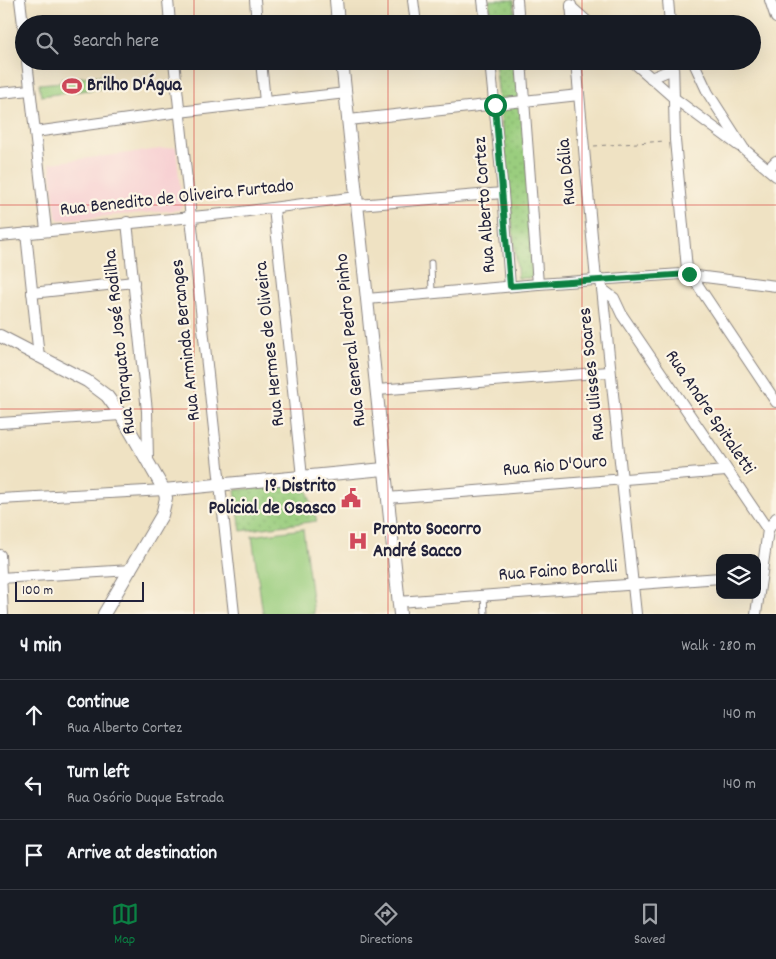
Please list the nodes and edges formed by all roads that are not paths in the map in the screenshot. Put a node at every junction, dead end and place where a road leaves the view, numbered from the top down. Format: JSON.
{"nodes":[{"id":1,"x":20,"y":0,"type":"edge"},
{"id":2,"x":168,"y":0,"type":"edge"},
{"id":3,"x":255,"y":0,"type":"edge"},
{"id":4,"x":336,"y":0,"type":"edge"},
{"id":5,"x":413,"y":0,"type":"edge"},
{"id":6,"x":483,"y":0,"type":"edge"},
{"id":7,"x":517,"y":0,"type":"edge"},
{"id":8,"x":770,"y":0,"type":"edge"},
{"id":9,"x":570,"y":3,"type":"edge"},
{"id":10,"x":22,"y":15,"type":"edge"},
{"id":11,"x":169,"y":15,"type":"edge"},
{"id":12,"x":256,"y":15,"type":"edge"},
{"id":13,"x":337,"y":15,"type":"edge"},
{"id":14,"x":415,"y":15,"type":"edge"},
{"id":15,"x":485,"y":15,"type":"edge"},
{"id":16,"x":518,"y":15,"type":"edge"},
{"id":17,"x":581,"y":15,"type":"edge"},
{"id":18,"x":776,"y":18,"type":"edge"},
{"id":19,"x":28,"y":70,"type":"edge"},
{"id":20,"x":175,"y":70,"type":"edge"},
{"id":21,"x":262,"y":70,"type":"edge"},
{"id":22,"x":343,"y":70,"type":"edge"},
{"id":23,"x":491,"y":70,"type":"edge"},
{"id":24,"x":523,"y":70,"type":"edge"},
{"id":25,"x":577,"y":70,"type":"edge"},
{"id":26,"x":642,"y":70,"type":"edge"},
{"id":27,"x":665,"y":70,"type":"edge"},
{"id":28,"x":673,"y":70,"type":"edge"},
{"id":29,"x":697,"y":70,"type":"edge"},
{"id":30,"x":651,"y":78,"type":"junction"},
{"id":31,"x":30,"y":90,"type":"junction"},
{"id":32,"x":346,"y":93,"type":"junction"},
{"id":33,"x":0,"y":94,"type":"edge"},
{"id":34,"x":579,"y":95,"type":"junction"},
{"id":35,"x":674,"y":98,"type":"junction"},
{"id":36,"x":265,"y":102,"type":"junction"},
{"id":37,"x":525,"y":102,"type":"junction"},
{"id":38,"x":495,"y":105,"type":"junction"},
{"id":39,"x":179,"y":112,"type":"junction"},
{"id":40,"x":349,"y":120,"type":"junction"},
{"id":41,"x":35,"y":132,"type":"junction"},
{"id":42,"x":744,"y":150,"type":"junction"},
{"id":43,"x":776,"y":161,"type":"edge"},
{"id":44,"x":772,"y":172,"type":"edge"},
{"id":45,"x":503,"y":193,"type":"junction"},
{"id":46,"x":358,"y":201,"type":"junction"},
{"id":47,"x":274,"y":208,"type":"junction"},
{"id":48,"x":191,"y":217,"type":"junction"},
{"id":49,"x":127,"y":222,"type":"junction"},
{"id":50,"x":46,"y":230,"type":"junction"},
{"id":51,"x":26,"y":233,"type":"junction"},
{"id":52,"x":0,"y":236,"type":"edge"},
{"id":53,"x":431,"y":263,"type":"dead end"},
{"id":54,"x":689,"y":274,"type":"junction"},
{"id":55,"x":134,"y":282,"type":"junction"},
{"id":56,"x":600,"y":283,"type":"junction"},
{"id":57,"x":538,"y":284,"type":"junction"},
{"id":58,"x":510,"y":286,"type":"junction"},
{"id":59,"x":776,"y":286,"type":"edge"},
{"id":60,"x":32,"y":293,"type":"junction"},
{"id":61,"x":432,"y":293,"type":"junction"},
{"id":62,"x":367,"y":299,"type":"junction"},
{"id":63,"x":604,"y":302,"type":"junction"},
{"id":64,"x":622,"y":315,"type":"junction"},
{"id":65,"x":0,"y":336,"type":"edge"},
{"id":66,"x":39,"y":357,"type":"junction"},
{"id":67,"x":609,"y":372,"type":"junction"},
{"id":68,"x":377,"y":390,"type":"junction"},
{"id":69,"x":776,"y":402,"type":"edge"},
{"id":70,"x":121,"y":415,"type":"junction"},
{"id":71,"x":0,"y":423,"type":"edge"},
{"id":72,"x":148,"y":460,"type":"junction"},
{"id":73,"x":384,"y":470,"type":"junction"},
{"id":74,"x":726,"y":471,"type":"junction"},
{"id":75,"x":302,"y":477,"type":"junction"},
{"id":76,"x":622,"y":479,"type":"junction"},
{"id":77,"x":221,"y":485,"type":"junction"},
{"id":78,"x":164,"y":490,"type":"junction"},
{"id":79,"x":387,"y":498,"type":"junction"},
{"id":80,"x":0,"y":499,"type":"edge"},
{"id":81,"x":776,"y":518,"type":"edge"},
{"id":82,"x":768,"y":530,"type":"junction"},
{"id":83,"x":0,"y":555,"type":"edge"},
{"id":84,"x":761,"y":565,"type":"edge"},
{"id":85,"x":132,"y":570,"type":"junction"},
{"id":86,"x":1,"y":577,"type":"edge"},
{"id":87,"x":716,"y":578,"type":"edge"},
{"id":88,"x":632,"y":584,"type":"junction"},
{"id":89,"x":484,"y":596,"type":"junction"},
{"id":90,"x":757,"y":599,"type":"edge"},
{"id":91,"x":399,"y":608,"type":"edge"},
{"id":92,"x":3,"y":614,"type":"edge"},
{"id":93,"x":104,"y":614,"type":"edge"},
{"id":94,"x":234,"y":614,"type":"edge"},
{"id":95,"x":485,"y":614,"type":"edge"},
{"id":96,"x":636,"y":614,"type":"edge"},
{"id":97,"x":756,"y":614,"type":"edge"}],
"edges":[{"from":1,"to":10,"type":"street"},
{"from":2,"to":11,"type":"street"},
{"from":3,"to":12,"type":"street"},
{"from":4,"to":13,"type":"street"},
{"from":5,"to":14,"type":"street"},
{"from":6,"to":15,"type":"street"},
{"from":7,"to":16,"type":"street"},
{"from":8,"to":18,"type":"street"},
{"from":9,"to":17,"type":"street"},
{"from":19,"to":31,"type":"street"},
{"from":20,"to":39,"type":"street","name":"Rua Arminda Beranges"},
{"from":21,"to":36,"type":"street"},
{"from":22,"to":32,"type":"street","name":"Rua General Pedro Pinho"},
{"from":23,"to":38,"type":"street","name":"Rua Alberto Cortez"},
{"from":24,"to":37,"type":"street"},
{"from":25,"to":34,"type":"street","name":"Rua Dália"},
{"from":26,"to":30,"type":"street"},
{"from":27,"to":30,"type":"street"},
{"from":28,"to":35,"type":"street"},
{"from":29,"to":42,"type":"street"},
{"from":30,"to":35,"type":"street"},
{"from":31,"to":33,"type":"street"},
{"from":31,"to":41,"type":"street"},
{"from":32,"to":36,"type":"street"},
{"from":32,"to":40,"type":"street","name":"Rua General Pedro Pinho"},
{"from":34,"to":37,"type":"street"},
{"from":34,"to":56,"type":"street","name":"Rua Dália"},
{"from":35,"to":42,"type":"street"},
{"from":35,"to":54,"type":"street"},
{"from":36,"to":39,"type":"street"},
{"from":37,"to":38,"type":"street"},
{"from":37,"to":57,"type":"street"},
{"from":38,"to":40,"type":"street"},
{"from":38,"to":45,"type":"street","name":"Rua Alberto Cortez"},
{"from":39,"to":41,"type":"street"},
{"from":39,"to":48,"type":"street","name":"Rua Arminda Beranges"},
{"from":40,"to":46,"type":"street","name":"Rua General Pedro Pinho"},
{"from":41,"to":50,"type":"street"},
{"from":42,"to":44,"type":"street"},
{"from":43,"to":44,"type":"street"},
{"from":45,"to":46,"type":"street","name":"Rua Benedito de Oliveira Furtado"},
{"from":45,"to":58,"type":"street","name":"Rua Alberto Cortez"},
{"from":46,"to":47,"type":"street","name":"Rua Benedito de Oliveira Furtado"},
{"from":46,"to":62,"type":"street","name":"Rua General Pedro Pinho"},
{"from":47,"to":48,"type":"street","name":"Rua Benedito de Oliveira Furtado"},
{"from":47,"to":75,"type":"street","name":"Rua Hermes de Oliveira"},
{"from":48,"to":49,"type":"street","name":"Rua Benedito de Oliveira Furtado"},
{"from":48,"to":77,"type":"street","name":"Rua Arminda Beranges"},
{"from":49,"to":50,"type":"street","name":"Rua Benedito de Oliveira Furtado"},
{"from":49,"to":55,"type":"street","name":"Rua Torquato José Rodilha"},
{"from":50,"to":51,"type":"street","name":"Rua Benedito de Oliveira Furtado"},
{"from":51,"to":52,"type":"street","name":"Rua Benedito de Oliveira Furtado"},
{"from":51,"to":60,"type":"street"},
{"from":53,"to":61,"type":"lane"},
{"from":54,"to":56,"type":"street"},
{"from":54,"to":59,"type":"street"},
{"from":54,"to":69,"type":"street"},
{"from":55,"to":60,"type":"street"},
{"from":55,"to":72,"type":"street","name":"Rua Torquato José Rodilha"},
{"from":56,"to":57,"type":"street"},
{"from":56,"to":63,"type":"street","name":"Rua Ulisses Soares"},
{"from":56,"to":64,"type":"street","name":"Rua Andre Spitaletti"},
{"from":57,"to":58,"type":"street"},
{"from":58,"to":61,"type":"street"},
{"from":60,"to":66,"type":"street"},
{"from":61,"to":62,"type":"street"},
{"from":62,"to":68,"type":"street","name":"Rua General Pedro Pinho"},
{"from":63,"to":64,"type":"street","name":"Rua Andre Spitaletti"},
{"from":63,"to":67,"type":"street","name":"Rua Ulisses Soares"},
{"from":64,"to":74,"type":"street","name":"Rua Andre Spitaletti"},
{"from":65,"to":66,"type":"street"},
{"from":66,"to":70,"type":"street"},
{"from":67,"to":68,"type":"street"},
{"from":67,"to":76,"type":"street","name":"Rua Ulisses Soares"},
{"from":68,"to":73,"type":"street","name":"Rua General Pedro Pinho"},
{"from":70,"to":71,"type":"street"},
{"from":70,"to":72,"type":"street"},
{"from":72,"to":78,"type":"street"},
{"from":73,"to":75,"type":"street"},
{"from":73,"to":79,"type":"street","name":"Rua General Pedro Pinho"},
{"from":74,"to":76,"type":"street","name":"Rua Rio D'Ouro"},
{"from":74,"to":82,"type":"street","name":"Rua Andre Spitaletti"},
{"from":75,"to":77,"type":"street"},
{"from":76,"to":79,"type":"street","name":"Rua Rio D'Ouro"},
{"from":76,"to":88,"type":"street","name":"Rua Ulisses Soares"},
{"from":77,"to":78,"type":"street"},
{"from":77,"to":94,"type":"street","name":"Rua Arminda Beranges"},
{"from":78,"to":80,"type":"street"},
{"from":78,"to":85,"type":"street"},
{"from":79,"to":91,"type":"street","name":"Rua General Pedro Pinho"},
{"from":81,"to":82,"type":"street"},
{"from":82,"to":84,"type":"street"},
{"from":83,"to":86,"type":"street"},
{"from":85,"to":86,"type":"street"},
{"from":85,"to":93,"type":"street"},
{"from":86,"to":92,"type":"street"},
{"from":87,"to":88,"type":"street","name":"Rua Faino Boralli"},
{"from":88,"to":89,"type":"street","name":"Rua Faino Boralli"},
{"from":88,"to":96,"type":"street","name":"Rua Ulisses Soares"},
{"from":89,"to":91,"type":"street","name":"Rua Faino Boralli"},
{"from":89,"to":95,"type":"lane"},
{"from":90,"to":97,"type":"street"}]}
